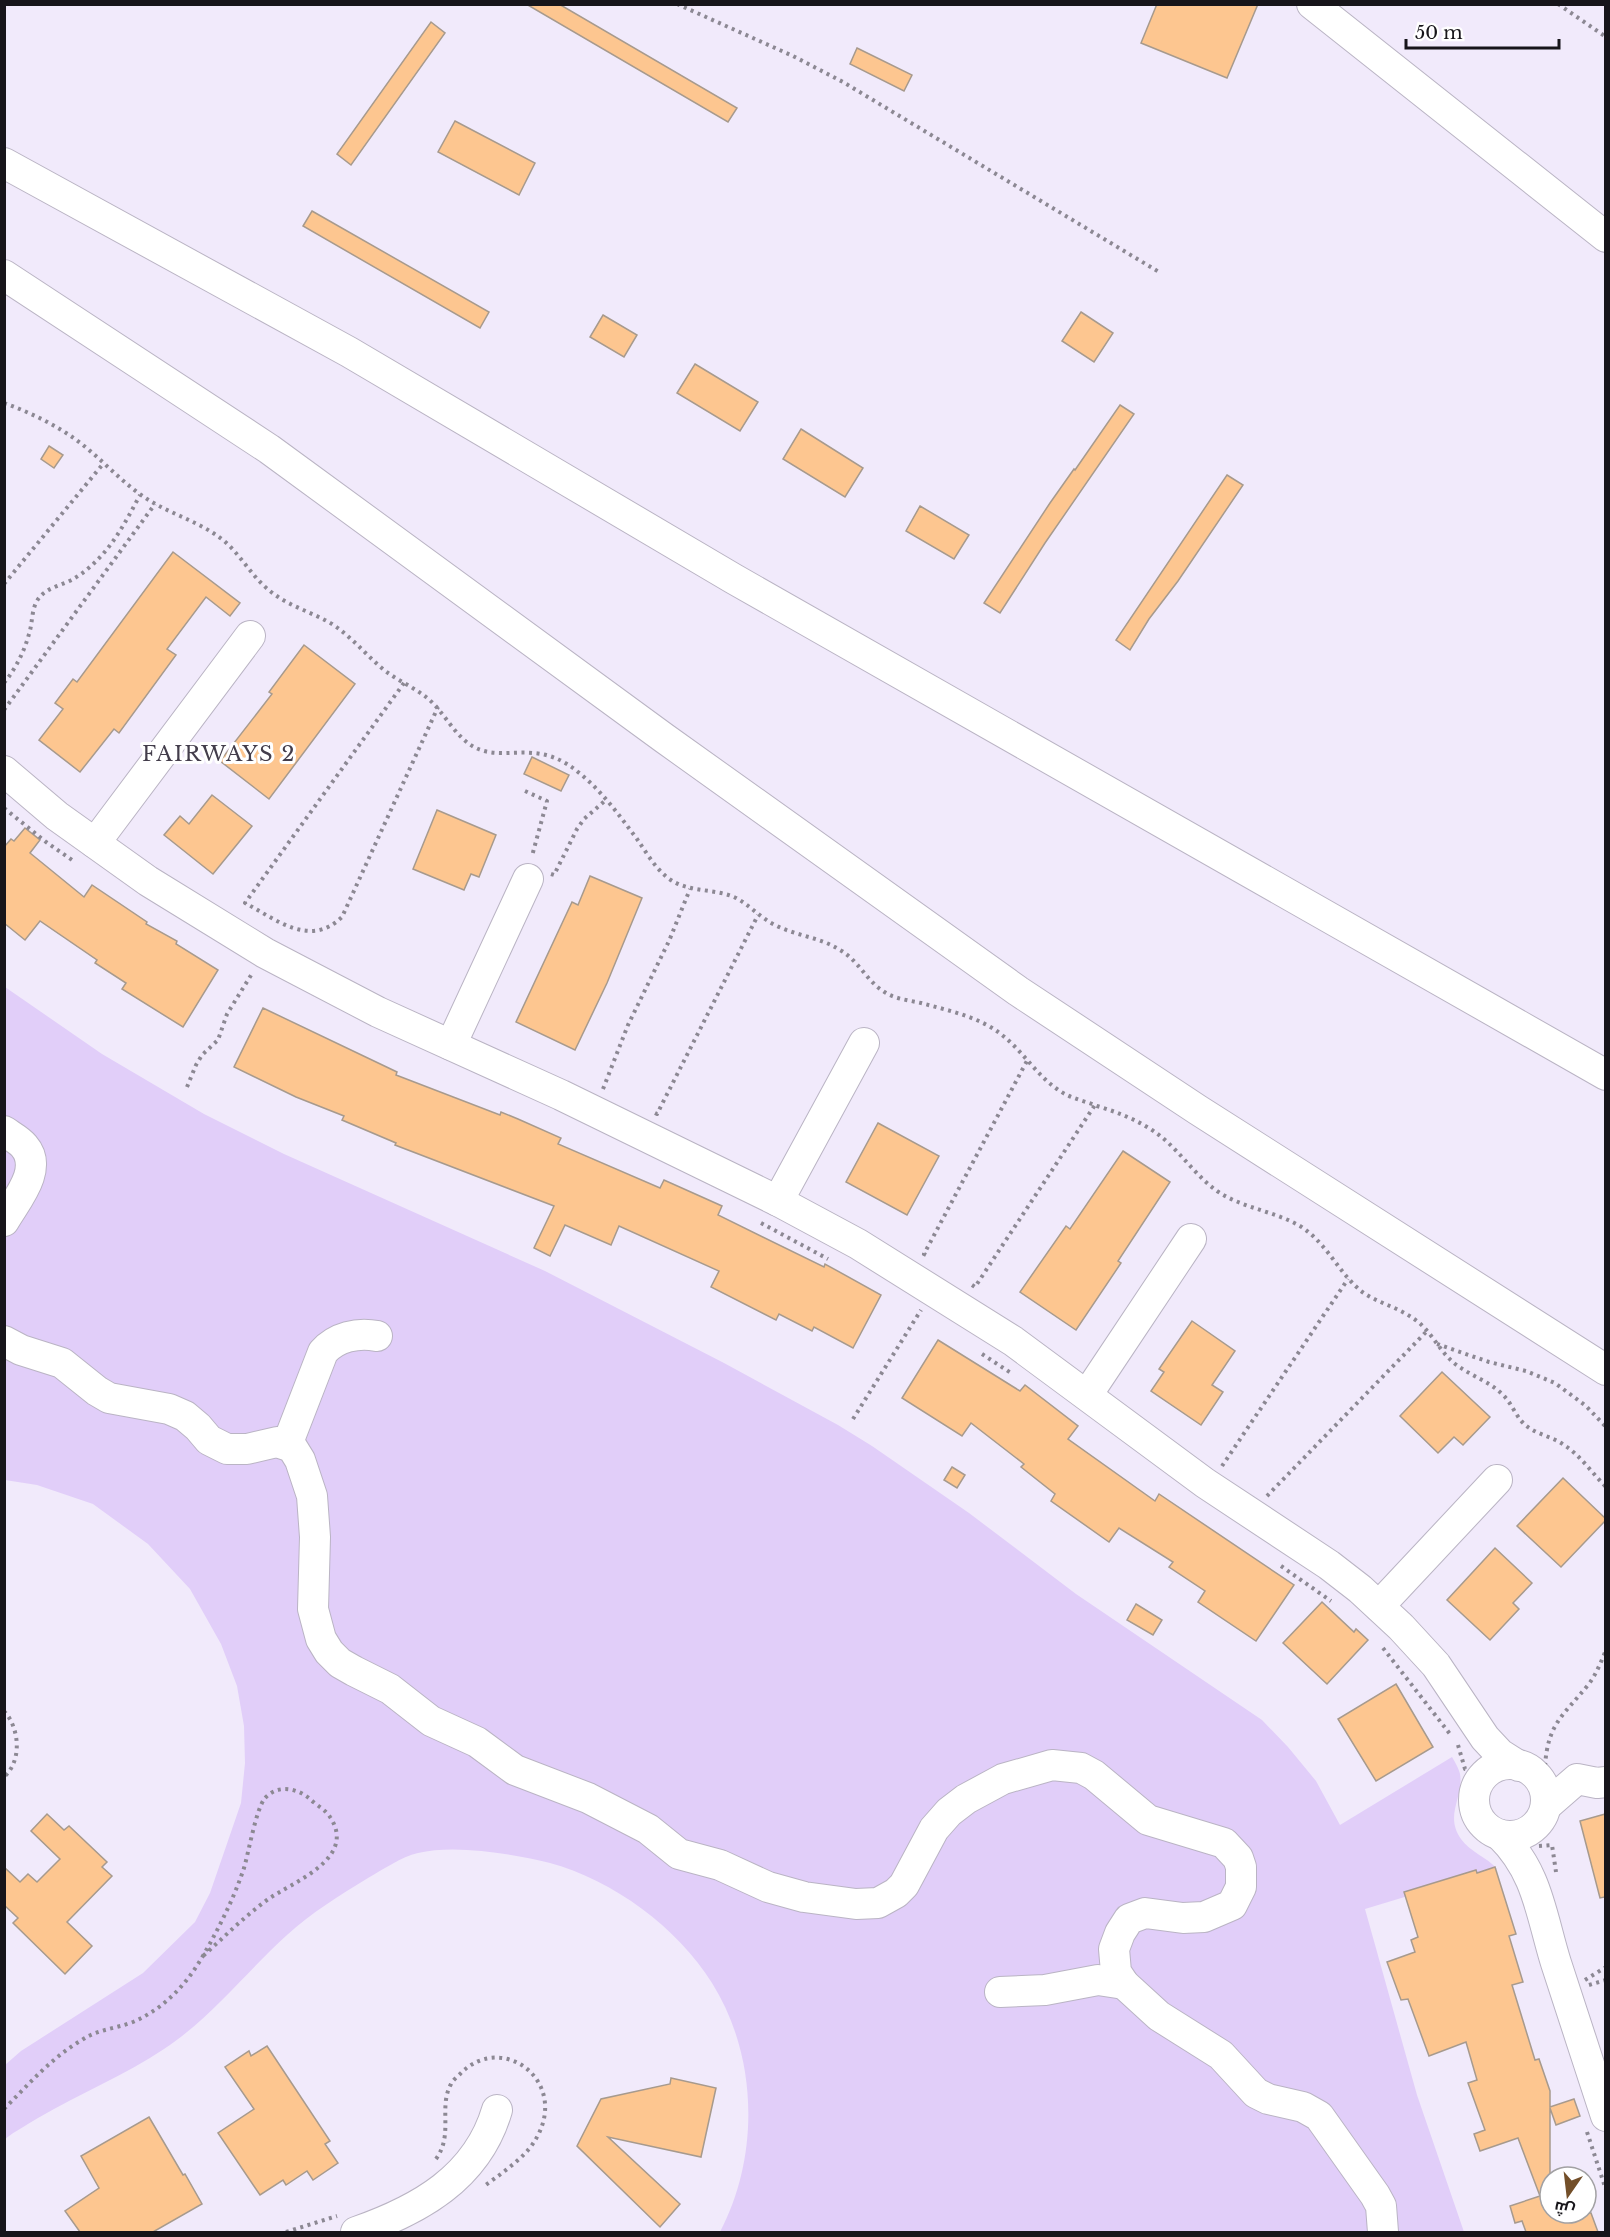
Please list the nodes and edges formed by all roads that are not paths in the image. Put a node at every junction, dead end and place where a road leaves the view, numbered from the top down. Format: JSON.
{"nodes":[{"id":1,"x":1312,"y":4,"type":"edge"},
{"id":2,"x":4,"y":163,"type":"edge"},
{"id":3,"x":1605,"y":237,"type":"edge"},
{"id":4,"x":4,"y":275,"type":"edge"},
{"id":5,"x":250,"y":636,"type":"dead end"},
{"id":6,"x":4,"y":771,"type":"edge"},
{"id":7,"x":87,"y":854,"type":"junction"},
{"id":8,"x":535,"y":871,"type":"road end"},
{"id":9,"x":864,"y":1043,"type":"dead end"},
{"id":10,"x":451,"y":1045,"type":"junction"},
{"id":11,"x":1605,"y":1075,"type":"edge"},
{"id":12,"x":4,"y":1131,"type":"edge"},
{"id":13,"x":778,"y":1202,"type":"junction"},
{"id":14,"x":4,"y":1221,"type":"edge"},
{"id":15,"x":1191,"y":1239,"type":"dead end"},
{"id":16,"x":377,"y":1336,"type":"dead end"},
{"id":17,"x":4,"y":1341,"type":"edge"},
{"id":18,"x":1605,"y":1370,"type":"edge"},
{"id":19,"x":1087,"y":1395,"type":"junction"},
{"id":20,"x":287,"y":1445,"type":"junction"},
{"id":21,"x":1497,"y":1480,"type":"dead end"},
{"id":22,"x":1379,"y":1606,"type":"junction"},
{"id":23,"x":1478,"y":1730,"type":"junction"},
{"id":24,"x":1531,"y":1769,"type":"junction"},
{"id":25,"x":1480,"y":1778,"type":"junction"},
{"id":26,"x":1601,"y":1782,"type":"edge"},
{"id":27,"x":1542,"y":1815,"type":"junction"},
{"id":28,"x":1500,"y":1834,"type":"junction"},
{"id":29,"x":1531,"y":1877,"type":"junction"},
{"id":30,"x":1113,"y":1957,"type":"junction"},
{"id":31,"x":1090,"y":1981,"type":"junction"},
{"id":32,"x":1124,"y":1984,"type":"junction"},
{"id":33,"x":1000,"y":1992,"type":"dead end"},
{"id":34,"x":497,"y":2110,"type":"dead end"},
{"id":35,"x":1605,"y":2116,"type":"edge"},
{"id":36,"x":356,"y":2232,"type":"edge"},
{"id":37,"x":1383,"y":2232,"type":"edge"}],
"edges":[{"from":1,"to":3,"type":"street"},
{"from":2,"to":11,"type":"street"},
{"from":4,"to":18,"type":"street"},
{"from":5,"to":7,"type":"street"},
{"from":6,"to":7,"type":"street"},
{"from":7,"to":10,"type":"street"},
{"from":8,"to":10,"type":"street"},
{"from":9,"to":13,"type":"street"},
{"from":10,"to":13,"type":"street"},
{"from":12,"to":14,"type":"street"},
{"from":13,"to":19,"type":"street"},
{"from":15,"to":19,"type":"street"},
{"from":16,"to":20,"type":"street"},
{"from":17,"to":20,"type":"street"},
{"from":19,"to":22,"type":"street"},
{"from":20,"to":30,"type":"street"},
{"from":21,"to":22,"type":"street"},
{"from":22,"to":23,"type":"street"},
{"from":23,"to":24,"type":"street"},
{"from":23,"to":25,"type":"street"},
{"from":24,"to":25,"type":"street"},
{"from":24,"to":26,"type":"street"},
{"from":24,"to":27,"type":"street"},
{"from":25,"to":28,"type":"street"},
{"from":26,"to":27,"type":"street"},
{"from":27,"to":28,"type":"street"},
{"from":27,"to":29,"type":"street"},
{"from":28,"to":29,"type":"street"},
{"from":29,"to":35,"type":"street"},
{"from":30,"to":31,"type":"street"},
{"from":30,"to":32,"type":"street"},
{"from":31,"to":32,"type":"street"},
{"from":31,"to":33,"type":"street"},
{"from":32,"to":37,"type":"street"},
{"from":34,"to":36,"type":"street"}]}
